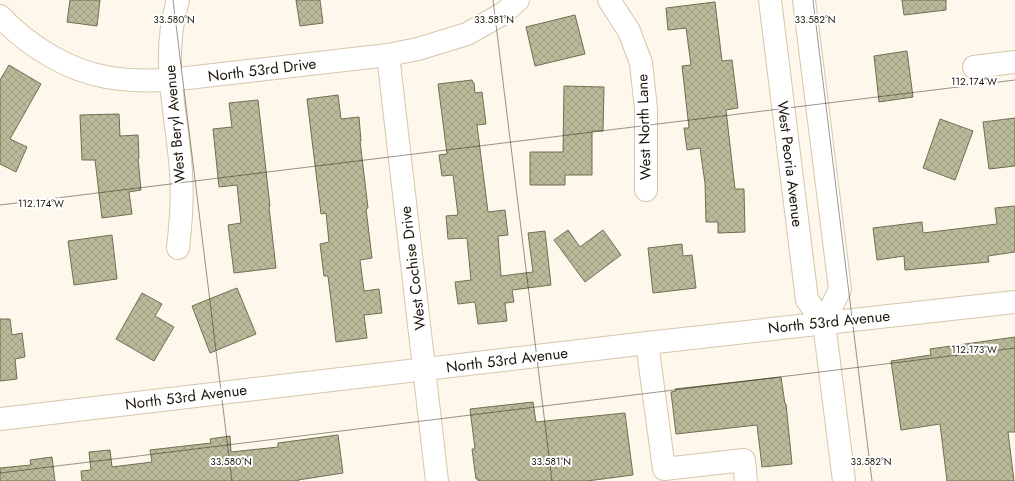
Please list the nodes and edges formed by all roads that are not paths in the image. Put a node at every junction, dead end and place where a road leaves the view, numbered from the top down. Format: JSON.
{"nodes":[{"id":1,"x":178,"y":0,"type":"edge"},
{"id":2,"x":518,"y":0,"type":"edge"},
{"id":3,"x":609,"y":0,"type":"edge"},
{"id":4,"x":770,"y":0,"type":"edge"},
{"id":5,"x":804,"y":0,"type":"edge"},
{"id":6,"x":3,"y":24,"type":"edge"},
{"id":7,"x":388,"y":55,"type":"junction"},
{"id":8,"x":1015,"y":62,"type":"edge"},
{"id":9,"x":974,"y":67,"type":"dead end"},
{"id":10,"x":170,"y":80,"type":"junction"},
{"id":11,"x":646,"y":190,"type":"dead end"},
{"id":12,"x":178,"y":248,"type":"dead end"},
{"id":13,"x":1015,"y":302,"type":"edge"},
{"id":14,"x":824,"y":323,"type":"junction"},
{"id":15,"x":647,"y":343,"type":"junction"},
{"id":16,"x":425,"y":370,"type":"junction"},
{"id":17,"x":0,"y":419,"type":"edge"},
{"id":18,"x":437,"y":481,"type":"edge"},
{"id":19,"x":746,"y":481,"type":"edge"},
{"id":20,"x":844,"y":481,"type":"edge"}],
"edges":[{"from":1,"to":10,"type":"street","name":"West Beryl Avenue"},
{"from":2,"to":7,"type":"street","name":"North 53rd Drive"},
{"from":3,"to":11,"type":"street","name":"West North Lane"},
{"from":4,"to":14,"type":"street","name":"West Peoria Avenue"},
{"from":5,"to":14,"type":"street"},
{"from":6,"to":10,"type":"street","name":"North 53rd Drive"},
{"from":7,"to":10,"type":"street","name":"North 53rd Drive"},
{"from":7,"to":16,"type":"street","name":"West Cochise Drive"},
{"from":8,"to":9,"type":"street"},
{"from":10,"to":12,"type":"street","name":"West Beryl Avenue"},
{"from":13,"to":14,"type":"street","name":"North 53rd Avenue"},
{"from":14,"to":15,"type":"street","name":"North 53rd Avenue"},
{"from":14,"to":20,"type":"street","name":"West Peoria Avenue"},
{"from":15,"to":16,"type":"street","name":"North 53rd Avenue"},
{"from":15,"to":19,"type":"street"},
{"from":16,"to":17,"type":"street","name":"North 53rd Avenue"},
{"from":16,"to":18,"type":"street","name":"West Cochise Drive"}]}
